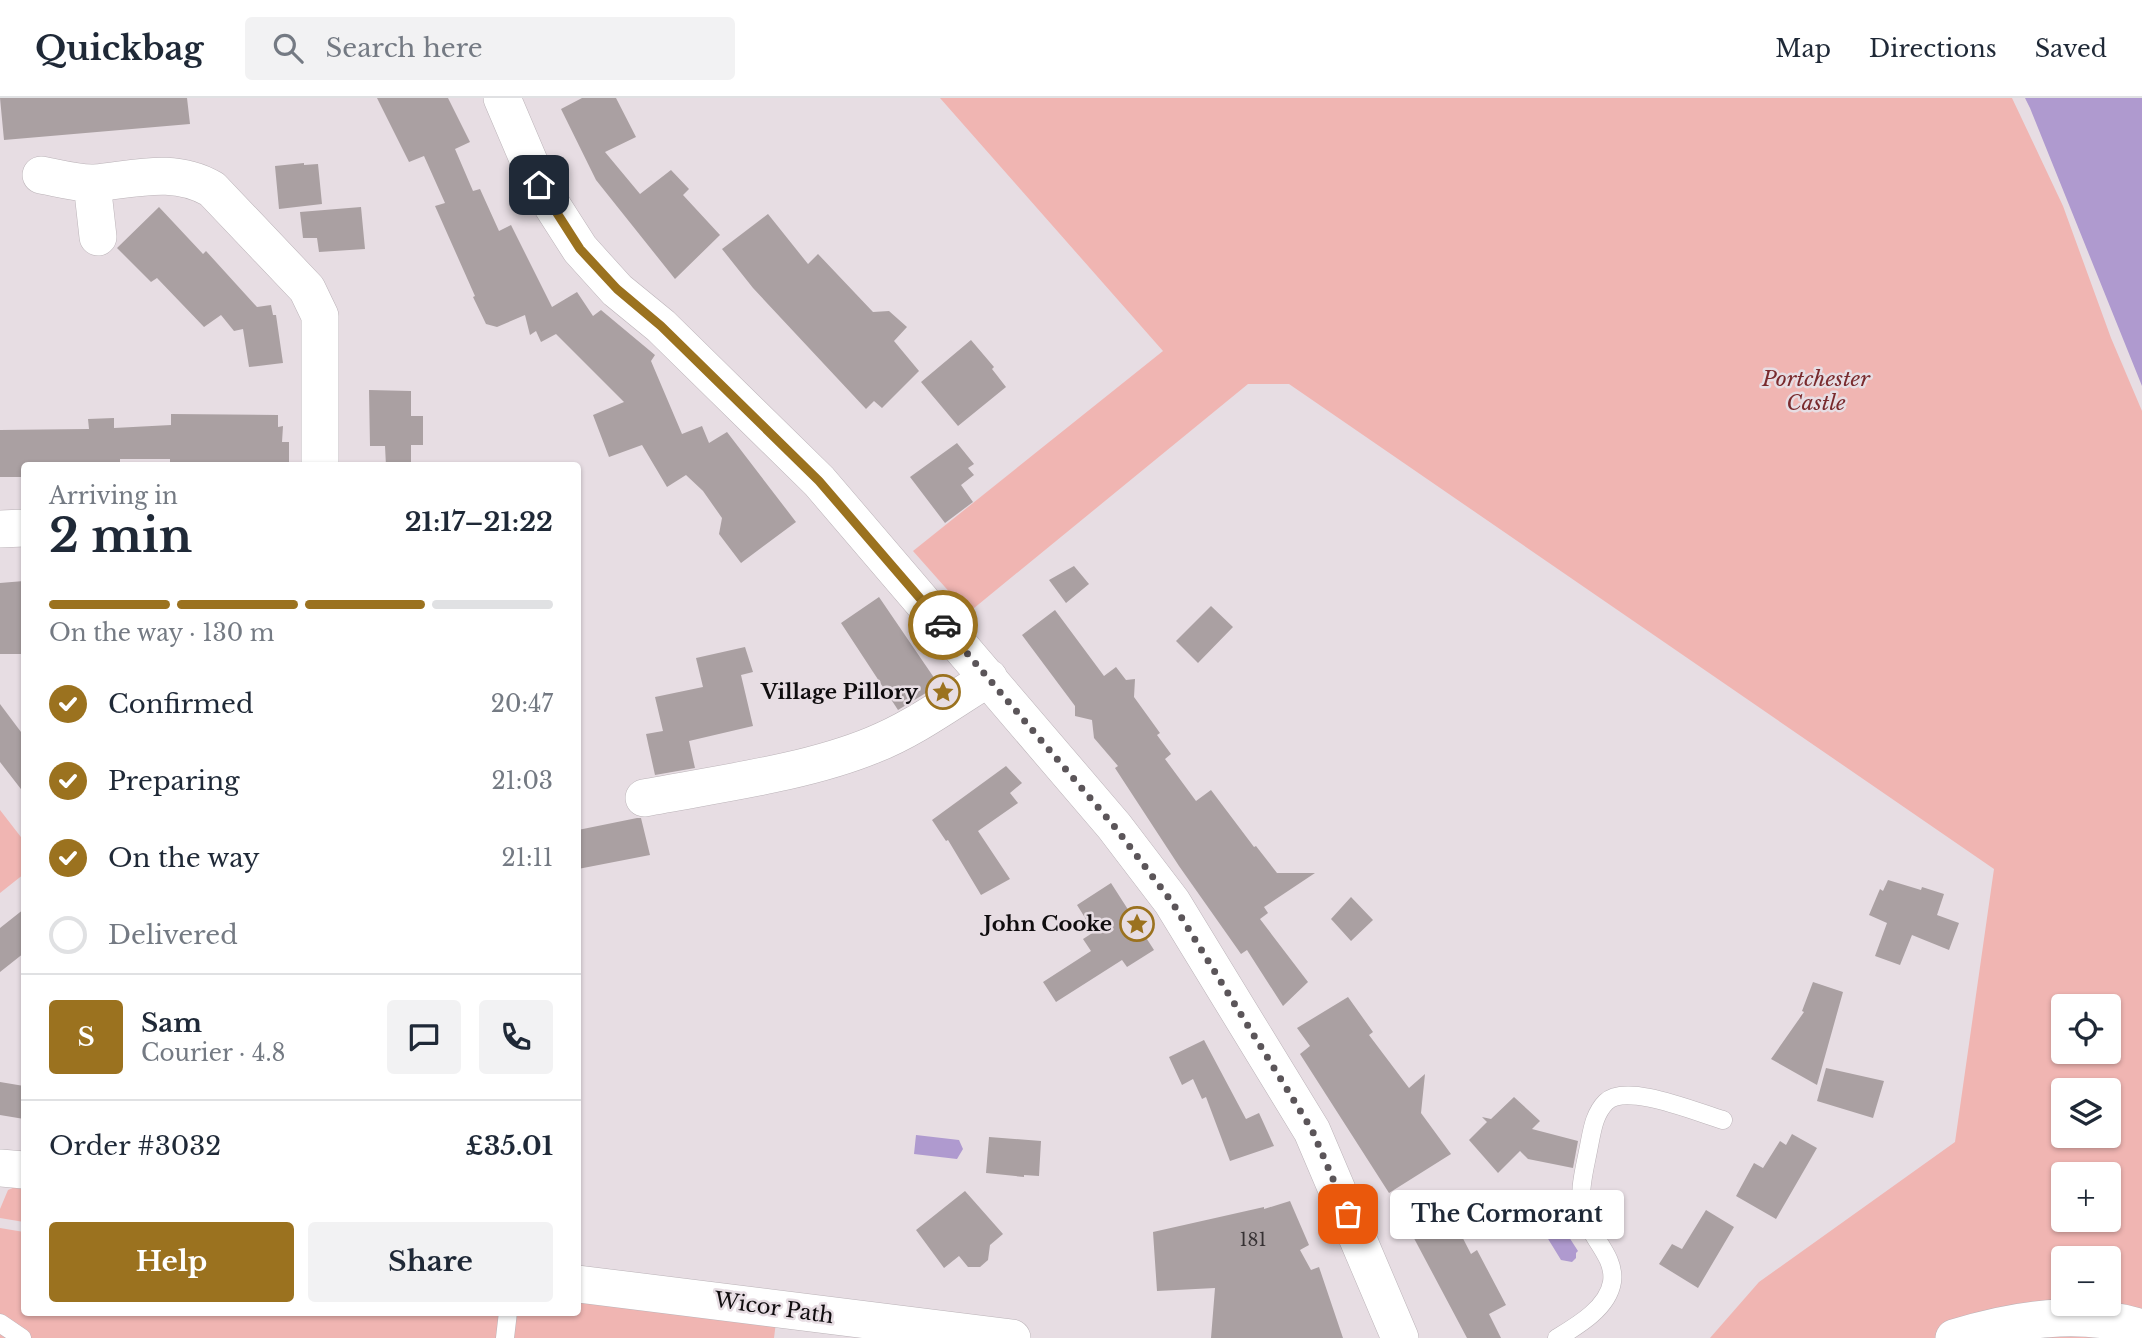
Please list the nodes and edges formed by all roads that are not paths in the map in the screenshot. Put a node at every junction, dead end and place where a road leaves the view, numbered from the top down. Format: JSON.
{"nodes":[{"id":1,"x":502,"y":98,"type":"edge"},
{"id":2,"x":41,"y":175,"type":"dead end"},
{"id":3,"x":92,"y":183,"type":"junction"},
{"id":4,"x":97,"y":237,"type":"dead end"},
{"id":5,"x":320,"y":462,"type":"edge"},
{"id":6,"x":21,"y":528,"type":"edge"},
{"id":7,"x":0,"y":529,"type":"edge"},
{"id":8,"x":989,"y":678,"type":"junction"},
{"id":9,"x":644,"y":798,"type":"dead end"},
{"id":10,"x":1723,"y":1120,"type":"dead end"},
{"id":11,"x":0,"y":1168,"type":"edge"},
{"id":12,"x":21,"y":1170,"type":"edge"},
{"id":13,"x":581,"y":1284,"type":"edge"},
{"id":14,"x":508,"y":1316,"type":"edge"},
{"id":15,"x":0,"y":1323,"type":"edge"},
{"id":16,"x":2142,"y":1328,"type":"edge"},
{"id":17,"x":22,"y":1338,"type":"edge"},
{"id":18,"x":505,"y":1338,"type":"edge"},
{"id":19,"x":1012,"y":1338,"type":"edge"},
{"id":20,"x":1400,"y":1338,"type":"edge"},
{"id":21,"x":1557,"y":1338,"type":"edge"},
{"id":22,"x":1954,"y":1338,"type":"edge"}],
"edges":[{"from":1,"to":8,"type":"street"},
{"from":2,"to":3,"type":"street"},
{"from":3,"to":4,"type":"street"},
{"from":3,"to":5,"type":"street"},
{"from":6,"to":7,"type":"street"},
{"from":8,"to":9,"type":"street"},
{"from":8,"to":20,"type":"street"},
{"from":10,"to":21,"type":"lane"},
{"from":11,"to":12,"type":"street"},
{"from":13,"to":19,"type":"street","name":"Wicor Path"},
{"from":14,"to":18,"type":"lane"},
{"from":15,"to":17,"type":"lane"},
{"from":16,"to":22,"type":"street"}]}
